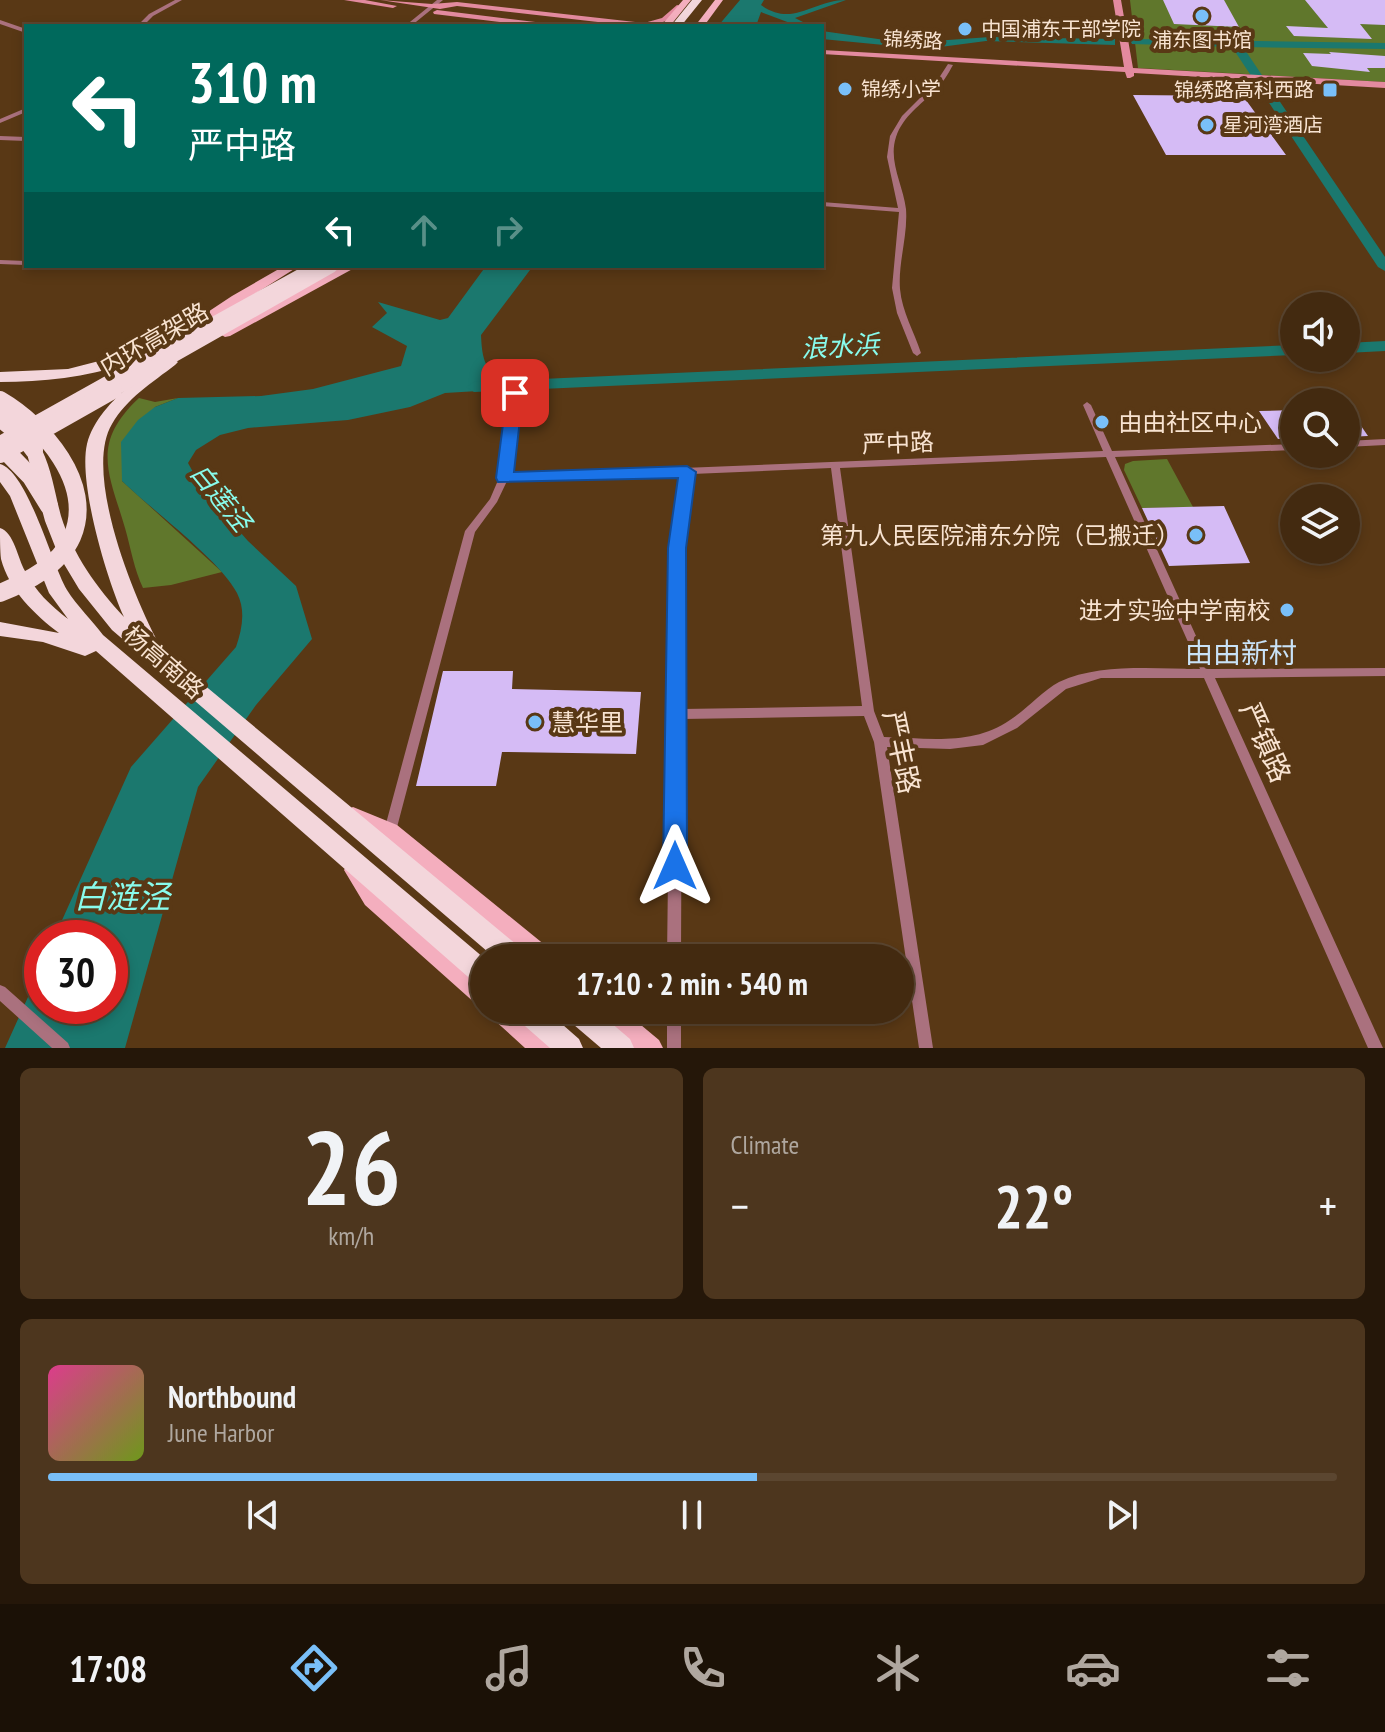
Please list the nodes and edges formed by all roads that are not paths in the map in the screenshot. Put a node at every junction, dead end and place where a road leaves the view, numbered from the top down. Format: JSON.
{"nodes":[{"id":1,"x":179,"y":0,"type":"edge"},
{"id":2,"x":348,"y":0,"type":"edge"},
{"id":3,"x":384,"y":0,"type":"edge"},
{"id":4,"x":440,"y":0,"type":"edge"},
{"id":5,"x":686,"y":0,"type":"edge"},
{"id":6,"x":697,"y":0,"type":"edge"},
{"id":7,"x":709,"y":0,"type":"edge"},
{"id":8,"x":719,"y":0,"type":"edge"},
{"id":9,"x":1117,"y":0,"type":"edge"},
{"id":10,"x":429,"y":8,"type":"junction"},
{"id":11,"x":530,"y":21,"type":"junction"},
{"id":12,"x":0,"y":22,"type":"edge"},
{"id":13,"x":142,"y":24,"type":"edge"},
{"id":14,"x":410,"y":24,"type":"edge"},
{"id":15,"x":488,"y":24,"type":"edge"},
{"id":16,"x":543,"y":24,"type":"edge"},
{"id":17,"x":567,"y":24,"type":"edge"},
{"id":18,"x":635,"y":24,"type":"edge"},
{"id":19,"x":648,"y":24,"type":"edge"},
{"id":20,"x":667,"y":24,"type":"edge"},
{"id":21,"x":678,"y":24,"type":"edge"},
{"id":22,"x":691,"y":24,"type":"edge"},
{"id":23,"x":701,"y":24,"type":"edge"},
{"id":24,"x":24,"y":30,"type":"edge"},
{"id":25,"x":824,"y":54,"type":"edge"},
{"id":26,"x":824,"y":54,"type":"edge"},
{"id":27,"x":950,"y":65,"type":"junction"},
{"id":28,"x":1130,"y":73,"type":"junction"},
{"id":29,"x":1385,"y":88,"type":"edge"},
{"id":30,"x":24,"y":111,"type":"edge"},
{"id":31,"x":0,"y":121,"type":"edge"},
{"id":32,"x":0,"y":138,"type":"edge"},
{"id":33,"x":24,"y":139,"type":"edge"},
{"id":34,"x":824,"y":204,"type":"edge"},
{"id":35,"x":902,"y":210,"type":"junction"},
{"id":36,"x":0,"y":262,"type":"edge"},
{"id":37,"x":24,"y":263,"type":"edge"},
{"id":38,"x":290,"y":268,"type":"edge"},
{"id":39,"x":310,"y":268,"type":"edge"},
{"id":40,"x":328,"y":268,"type":"edge"},
{"id":41,"x":348,"y":268,"type":"edge"},
{"id":42,"x":180,"y":336,"type":"junction"},
{"id":43,"x":917,"y":353,"type":"dead end"},
{"id":44,"x":175,"y":359,"type":"junction"},
{"id":45,"x":0,"y":377,"type":"edge"},
{"id":46,"x":515,"y":393,"type":"dead end"},
{"id":47,"x":0,"y":400,"type":"edge"},
{"id":48,"x":1087,"y":405,"type":"dead end"},
{"id":49,"x":0,"y":418,"type":"edge"},
{"id":50,"x":0,"y":442,"type":"edge"},
{"id":51,"x":1385,"y":442,"type":"edge"},
{"id":52,"x":1360,"y":443,"type":"edge"},
{"id":53,"x":1280,"y":448,"type":"edge"},
{"id":54,"x":1110,"y":455,"type":"junction"},
{"id":55,"x":0,"y":456,"type":"edge"},
{"id":56,"x":835,"y":465,"type":"junction"},
{"id":57,"x":0,"y":470,"type":"edge"},
{"id":58,"x":687,"y":472,"type":"junction"},
{"id":59,"x":504,"y":478,"type":"junction"},
{"id":60,"x":49,"y":506,"type":"junction"},
{"id":61,"x":0,"y":534,"type":"edge"},
{"id":62,"x":0,"y":593,"type":"edge"},
{"id":63,"x":0,"y":629,"type":"edge"},
{"id":64,"x":157,"y":654,"type":"junction"},
{"id":65,"x":1209,"y":672,"type":"junction"},
{"id":66,"x":1385,"y":672,"type":"edge"},
{"id":67,"x":134,"y":673,"type":"junction"},
{"id":68,"x":868,"y":711,"type":"junction"},
{"id":69,"x":676,"y":714,"type":"junction"},
{"id":70,"x":880,"y":742,"type":"junction"},
{"id":71,"x":342,"y":812,"type":"junction"},
{"id":72,"x":390,"y":831,"type":"junction"},
{"id":73,"x":345,"y":855,"type":"junction"},
{"id":74,"x":497,"y":944,"type":"edge"},
{"id":75,"x":526,"y":944,"type":"edge"},
{"id":76,"x":674,"y":944,"type":"edge"},
{"id":77,"x":470,"y":962,"type":"edge"},
{"id":78,"x":470,"y":984,"type":"edge"},
{"id":79,"x":4,"y":994,"type":"edge"},
{"id":80,"x":516,"y":1024,"type":"edge"},
{"id":81,"x":542,"y":1024,"type":"edge"},
{"id":82,"x":593,"y":1024,"type":"edge"},
{"id":83,"x":622,"y":1024,"type":"edge"},
{"id":84,"x":63,"y":1048,"type":"edge"},
{"id":85,"x":543,"y":1048,"type":"edge"},
{"id":86,"x":570,"y":1048,"type":"edge"},
{"id":87,"x":621,"y":1048,"type":"edge"},
{"id":88,"x":651,"y":1048,"type":"edge"},
{"id":89,"x":926,"y":1048,"type":"edge"},
{"id":90,"x":1376,"y":1048,"type":"edge"}],
"edges":[{"from":1,"to":13,"type":"street"},
{"from":2,"to":10,"type":"main road"},
{"from":3,"to":10,"type":"main road"},
{"from":4,"to":10,"type":"street"},
{"from":5,"to":19,"type":"main road"},
{"from":5,"to":20,"type":"main road"},
{"from":6,"to":21,"type":"highway"},
{"from":7,"to":22,"type":"highway"},
{"from":8,"to":23,"type":"main road"},
{"from":9,"to":28,"type":"main road"},
{"from":10,"to":11,"type":"main road"},
{"from":10,"to":14,"type":"street"},
{"from":10,"to":15,"type":"main road"},
{"from":10,"to":18,"type":"main road"},
{"from":11,"to":16,"type":"main road"},
{"from":11,"to":17,"type":"main road"},
{"from":12,"to":24,"type":"street"},
{"from":25,"to":28,"type":"main road","name":"锦绣路"},
{"from":26,"to":27,"type":"main road","name":"锦绣路"},
{"from":27,"to":28,"type":"main road","name":"锦绣路"},
{"from":27,"to":35,"type":"street"},
{"from":28,"to":29,"type":"main road","name":"锦绣路"},
{"from":30,"to":31,"type":"street"},
{"from":32,"to":33,"type":"street"},
{"from":34,"to":35,"type":"street"},
{"from":35,"to":43,"type":"street"},
{"from":36,"to":37,"type":"street"},
{"from":38,"to":42,"type":"main road"},
{"from":39,"to":50,"type":"highway","name":"内环高架路","bridge":true},
{"from":40,"to":55,"type":"highway","name":"内环高架路","bridge":true},
{"from":41,"to":44,"type":"main road"},
{"from":42,"to":45,"type":"highway"},
{"from":42,"to":50,"type":"main road"},
{"from":44,"to":55,"type":"main road"},
{"from":44,"to":64,"type":"highway"},
{"from":46,"to":59,"type":"street"},
{"from":47,"to":62,"type":"highway","bridge":true},
{"from":48,"to":54,"type":"street","name":"严镇路"},
{"from":49,"to":60,"type":"highway","bridge":true},
{"from":50,"to":60,"type":"highway","name":"杨高南路","bridge":true},
{"from":51,"to":52,"type":"street"},
{"from":53,"to":54,"type":"street","name":"严中路"},
{"from":54,"to":56,"type":"street","name":"严中路"},
{"from":54,"to":65,"type":"street","name":"严镇路"},
{"from":56,"to":58,"type":"street","name":"严中路"},
{"from":56,"to":68,"type":"street","name":"严丰路"},
{"from":57,"to":67,"type":"highway","name":"杨高南路"},
{"from":58,"to":59,"type":"street","name":"严中路"},
{"from":58,"to":69,"type":"street"},
{"from":59,"to":72,"type":"street"},
{"from":60,"to":64,"type":"highway","name":"杨高南路"},
{"from":61,"to":67,"type":"highway"},
{"from":63,"to":67,"type":"highway"},
{"from":64,"to":71,"type":"highway","name":"杨高南路"},
{"from":65,"to":66,"type":"street"},
{"from":65,"to":70,"type":"street"},
{"from":65,"to":90,"type":"street","name":"严镇路"},
{"from":67,"to":73,"type":"highway","name":"杨高南路"},
{"from":68,"to":69,"type":"street"},
{"from":68,"to":70,"type":"street","name":"严丰路"},
{"from":69,"to":76,"type":"street"},
{"from":70,"to":89,"type":"street","name":"严丰路"},
{"from":71,"to":72,"type":"main road","name":"杨高南路"},
{"from":71,"to":74,"type":"highway","name":"杨高南路"},
{"from":72,"to":75,"type":"main road","name":"杨高南路"},
{"from":73,"to":77,"type":"highway","name":"杨高南路"},
{"from":73,"to":78,"type":"main road","name":"杨高南路"},
{"from":79,"to":84,"type":"street"},
{"from":80,"to":85,"type":"main road"},
{"from":81,"to":86,"type":"highway"},
{"from":82,"to":87,"type":"highway"},
{"from":83,"to":88,"type":"main road"}]}
